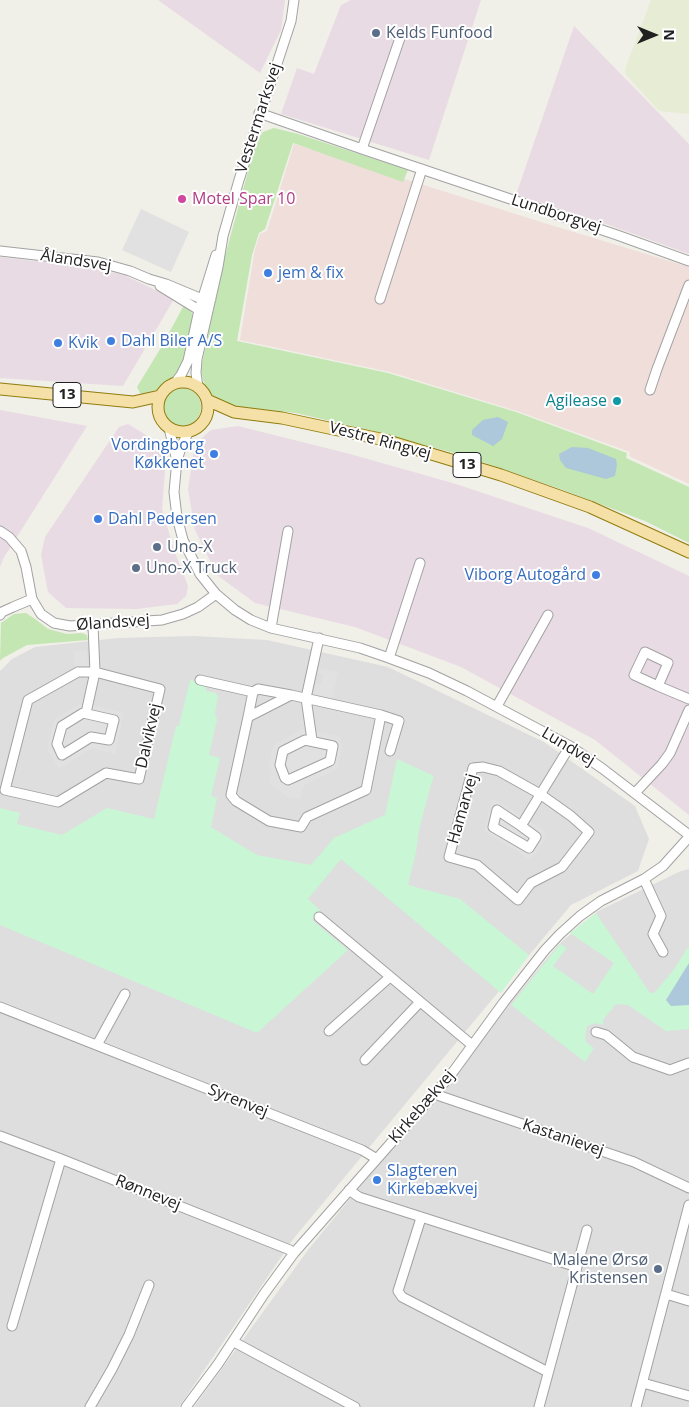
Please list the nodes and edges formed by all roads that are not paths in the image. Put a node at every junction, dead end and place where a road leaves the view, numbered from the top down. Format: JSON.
{"nodes":[{"id":1,"x":294,"y":0,"type":"edge"},
{"id":2,"x":400,"y":38,"type":"dead end"},
{"id":3,"x":260,"y":113,"type":"junction"},
{"id":4,"x":362,"y":150,"type":"junction"},
{"id":5,"x":422,"y":169,"type":"junction"},
{"id":6,"x":0,"y":250,"type":"edge"},
{"id":7,"x":689,"y":260,"type":"edge"},
{"id":8,"x":149,"y":279,"type":"junction"},
{"id":9,"x":689,"y":285,"type":"edge"},
{"id":10,"x":206,"y":299,"type":"junction"},
{"id":11,"x":380,"y":299,"type":"dead end"},
{"id":12,"x":204,"y":309,"type":"junction"},
{"id":13,"x":175,"y":383,"type":"junction"},
{"id":14,"x":198,"y":387,"type":"junction"},
{"id":15,"x":0,"y":389,"type":"edge"},
{"id":16,"x":650,"y":390,"type":"dead end"},
{"id":17,"x":160,"y":396,"type":"junction"},
{"id":18,"x":207,"y":400,"type":"junction"},
{"id":19,"x":133,"y":402,"type":"junction"},
{"id":20,"x":234,"y":412,"type":"junction"},
{"id":21,"x":159,"y":415,"type":"junction"},
{"id":22,"x":204,"y":420,"type":"junction"},
{"id":23,"x":169,"y":428,"type":"junction"},
{"id":24,"x":190,"y":431,"type":"junction"},
{"id":25,"x":177,"y":460,"type":"junction"},
{"id":26,"x":0,"y":531,"type":"edge"},
{"id":27,"x":288,"y":531,"type":"dead end"},
{"id":28,"x":689,"y":552,"type":"edge"},
{"id":29,"x":420,"y":563,"type":"dead end"},
{"id":30,"x":216,"y":594,"type":"junction"},
{"id":31,"x":32,"y":599,"type":"junction"},
{"id":32,"x":0,"y":615,"type":"edge"},
{"id":33,"x":548,"y":615,"type":"dead end"},
{"id":34,"x":93,"y":626,"type":"junction"},
{"id":35,"x":271,"y":628,"type":"junction"},
{"id":36,"x":318,"y":638,"type":"junction"},
{"id":37,"x":389,"y":658,"type":"junction"},
{"id":38,"x":95,"y":672,"type":"junction"},
{"id":39,"x":200,"y":680,"type":"dead end"},
{"id":40,"x":658,"y":686,"type":"dead end"},
{"id":41,"x":253,"y":692,"type":"junction"},
{"id":42,"x":291,"y":695,"type":"junction"},
{"id":43,"x":306,"y":698,"type":"junction"},
{"id":44,"x":689,"y":699,"type":"edge"},
{"id":45,"x":497,"y":706,"type":"junction"},
{"id":46,"x":689,"y":710,"type":"edge"},
{"id":47,"x":86,"y":713,"type":"junction"},
{"id":48,"x":381,"y":715,"type":"junction"},
{"id":49,"x":248,"y":717,"type":"junction"},
{"id":50,"x":312,"y":740,"type":"junction"},
{"id":51,"x":570,"y":746,"type":"junction"},
{"id":52,"x":390,"y":751,"type":"dead end"},
{"id":53,"x":635,"y":793,"type":"junction"},
{"id":54,"x":540,"y":794,"type":"junction"},
{"id":55,"x":521,"y":826,"type":"junction"},
{"id":56,"x":689,"y":836,"type":"edge"},
{"id":57,"x":644,"y":879,"type":"junction"},
{"id":58,"x":319,"y":917,"type":"dead end"},
{"id":59,"x":663,"y":952,"type":"dead end"},
{"id":60,"x":390,"y":976,"type":"junction"},
{"id":61,"x":126,"y":994,"type":"dead end"},
{"id":62,"x":420,"y":1002,"type":"junction"},
{"id":63,"x":0,"y":1007,"type":"edge"},
{"id":64,"x":329,"y":1031,"type":"dead end"},
{"id":65,"x":596,"y":1032,"type":"dead end"},
{"id":66,"x":97,"y":1045,"type":"junction"},
{"id":67,"x":472,"y":1045,"type":"junction"},
{"id":68,"x":365,"y":1060,"type":"dead end"},
{"id":69,"x":689,"y":1062,"type":"edge"},
{"id":70,"x":436,"y":1092,"type":"junction"},
{"id":71,"x":0,"y":1136,"type":"edge"},
{"id":72,"x":61,"y":1159,"type":"junction"},
{"id":73,"x":377,"y":1159,"type":"junction"},
{"id":74,"x":689,"y":1188,"type":"edge"},
{"id":75,"x":349,"y":1190,"type":"junction"},
{"id":76,"x":689,"y":1206,"type":"edge"},
{"id":77,"x":422,"y":1218,"type":"junction"},
{"id":78,"x":587,"y":1230,"type":"dead end"},
{"id":79,"x":294,"y":1253,"type":"junction"},
{"id":80,"x":577,"y":1267,"type":"junction"},
{"id":81,"x":149,"y":1285,"type":"dead end"},
{"id":82,"x":666,"y":1294,"type":"junction"},
{"id":83,"x":689,"y":1301,"type":"edge"},
{"id":84,"x":12,"y":1326,"type":"dead end"},
{"id":85,"x":234,"y":1342,"type":"junction"},
{"id":86,"x":548,"y":1372,"type":"junction"},
{"id":87,"x":643,"y":1384,"type":"junction"},
{"id":88,"x":689,"y":1396,"type":"edge"},
{"id":89,"x":190,"y":1406,"type":"edge"},
{"id":90,"x":90,"y":1407,"type":"edge"},
{"id":91,"x":355,"y":1407,"type":"edge"},
{"id":92,"x":539,"y":1407,"type":"edge"},
{"id":93,"x":636,"y":1407,"type":"edge"}],
"edges":[{"from":1,"to":3,"type":"street","name":"Vestermarksvej"},
{"from":2,"to":4,"type":"street"},
{"from":3,"to":4,"type":"street","name":"Lundborgvej"},
{"from":3,"to":10,"type":"street","name":"Vestermarksvej"},
{"from":4,"to":5,"type":"street","name":"Lundborgvej"},
{"from":5,"to":7,"type":"street","name":"Lundborgvej"},
{"from":5,"to":11,"type":"street"},
{"from":6,"to":8,"type":"street","name":"Ålandsvej"},
{"from":8,"to":10,"type":"street","name":"Ålandsvej"},
{"from":8,"to":12,"type":"street","name":"Ålandsvej"},
{"from":9,"to":16,"type":"street"},
{"from":10,"to":12,"type":"street","name":"Vestermarksvej"},
{"from":12,"to":13,"type":"street","name":"Vestermarksvej"},
{"from":12,"to":14,"type":"street","name":"Vestermarksvej"},
{"from":13,"to":14,"type":"main road"},
{"from":13,"to":17,"type":"main road","number":"13"},
{"from":14,"to":18,"type":"main road"},
{"from":15,"to":19,"type":"main road","number":"13"},
{"from":17,"to":19,"type":"main road","number":"13"},
{"from":17,"to":21,"type":"main road"},
{"from":18,"to":20,"type":"main road","name":"Vestre Ringvej","number":"13"},
{"from":18,"to":22,"type":"main road"},
{"from":19,"to":21,"type":"main road","number":"13"},
{"from":20,"to":22,"type":"main road","name":"Vestre Ringvej","number":"13"},
{"from":20,"to":28,"type":"main road","name":"Vestre Ringvej","number":"13"},
{"from":21,"to":23,"type":"main road","number":"13"},
{"from":22,"to":24,"type":"main road","number":"13"},
{"from":23,"to":24,"type":"main road"},
{"from":23,"to":25,"type":"street","name":"Lundvej"},
{"from":24,"to":25,"type":"street","name":"Lundvej"},
{"from":25,"to":30,"type":"street","name":"Lundvej"},
{"from":26,"to":31,"type":"street","name":"Ølandsvej"},
{"from":27,"to":35,"type":"street"},
{"from":29,"to":37,"type":"street"},
{"from":30,"to":34,"type":"street","name":"Ølandsvej"},
{"from":30,"to":35,"type":"street","name":"Lundvej"},
{"from":31,"to":32,"type":"street"},
{"from":31,"to":34,"type":"street","name":"Ølandsvej"},
{"from":33,"to":45,"type":"street"},
{"from":34,"to":38,"type":"street"},
{"from":35,"to":36,"type":"street","name":"Lundvej"},
{"from":36,"to":37,"type":"street","name":"Lundvej"},
{"from":36,"to":43,"type":"street"},
{"from":37,"to":45,"type":"street","name":"Lundvej"},
{"from":38,"to":38,"type":"street","name":"Dalvikvej"},
{"from":38,"to":47,"type":"street"},
{"from":39,"to":41,"type":"street"},
{"from":40,"to":44,"type":"street"},
{"from":41,"to":42,"type":"street"},
{"from":41,"to":49,"type":"street"},
{"from":42,"to":43,"type":"street"},
{"from":42,"to":49,"type":"street"},
{"from":43,"to":48,"type":"street"},
{"from":43,"to":50,"type":"street"},
{"from":45,"to":51,"type":"street","name":"Lundvej"},
{"from":46,"to":53,"type":"street"},
{"from":47,"to":47,"type":"street"},
{"from":48,"to":49,"type":"street"},
{"from":48,"to":52,"type":"street"},
{"from":50,"to":50,"type":"street"},
{"from":51,"to":53,"type":"street","name":"Lundvej"},
{"from":51,"to":54,"type":"street"},
{"from":53,"to":56,"type":"street","name":"Lundvej"},
{"from":54,"to":54,"type":"street","name":"Hamarvej"},
{"from":54,"to":55,"type":"street"},
{"from":55,"to":55,"type":"street","name":"Hamarvej"},
{"from":56,"to":57,"type":"street","name":"Kirkebækvej"},
{"from":57,"to":59,"type":"street"},
{"from":57,"to":67,"type":"street","name":"Kirkebækvej"},
{"from":58,"to":60,"type":"street"},
{"from":60,"to":62,"type":"street"},
{"from":60,"to":64,"type":"street"},
{"from":61,"to":66,"type":"street"},
{"from":62,"to":67,"type":"street"},
{"from":62,"to":68,"type":"street"},
{"from":63,"to":66,"type":"street","name":"Syrenvej"},
{"from":65,"to":69,"type":"street"},
{"from":66,"to":73,"type":"street","name":"Syrenvej"},
{"from":67,"to":70,"type":"street","name":"Kirkebækvej"},
{"from":70,"to":73,"type":"street","name":"Kirkebækvej"},
{"from":70,"to":74,"type":"street","name":"Kastanievej"},
{"from":71,"to":72,"type":"street","name":"Rønnevej"},
{"from":72,"to":79,"type":"street","name":"Rønnevej"},
{"from":72,"to":84,"type":"street"},
{"from":73,"to":75,"type":"street","name":"Kirkebækvej"},
{"from":75,"to":77,"type":"street"},
{"from":75,"to":79,"type":"street","name":"Kirkebækvej"},
{"from":76,"to":82,"type":"street"},
{"from":77,"to":80,"type":"street"},
{"from":77,"to":86,"type":"street"},
{"from":78,"to":80,"type":"street"},
{"from":79,"to":85,"type":"street","name":"Kirkebækvej"},
{"from":80,"to":86,"type":"street"},
{"from":81,"to":90,"type":"street"},
{"from":82,"to":83,"type":"street"},
{"from":82,"to":87,"type":"street"},
{"from":85,"to":89,"type":"street","name":"Kirkebækvej"},
{"from":85,"to":91,"type":"street"},
{"from":86,"to":92,"type":"street"},
{"from":87,"to":88,"type":"street"},
{"from":87,"to":93,"type":"street"}]}
